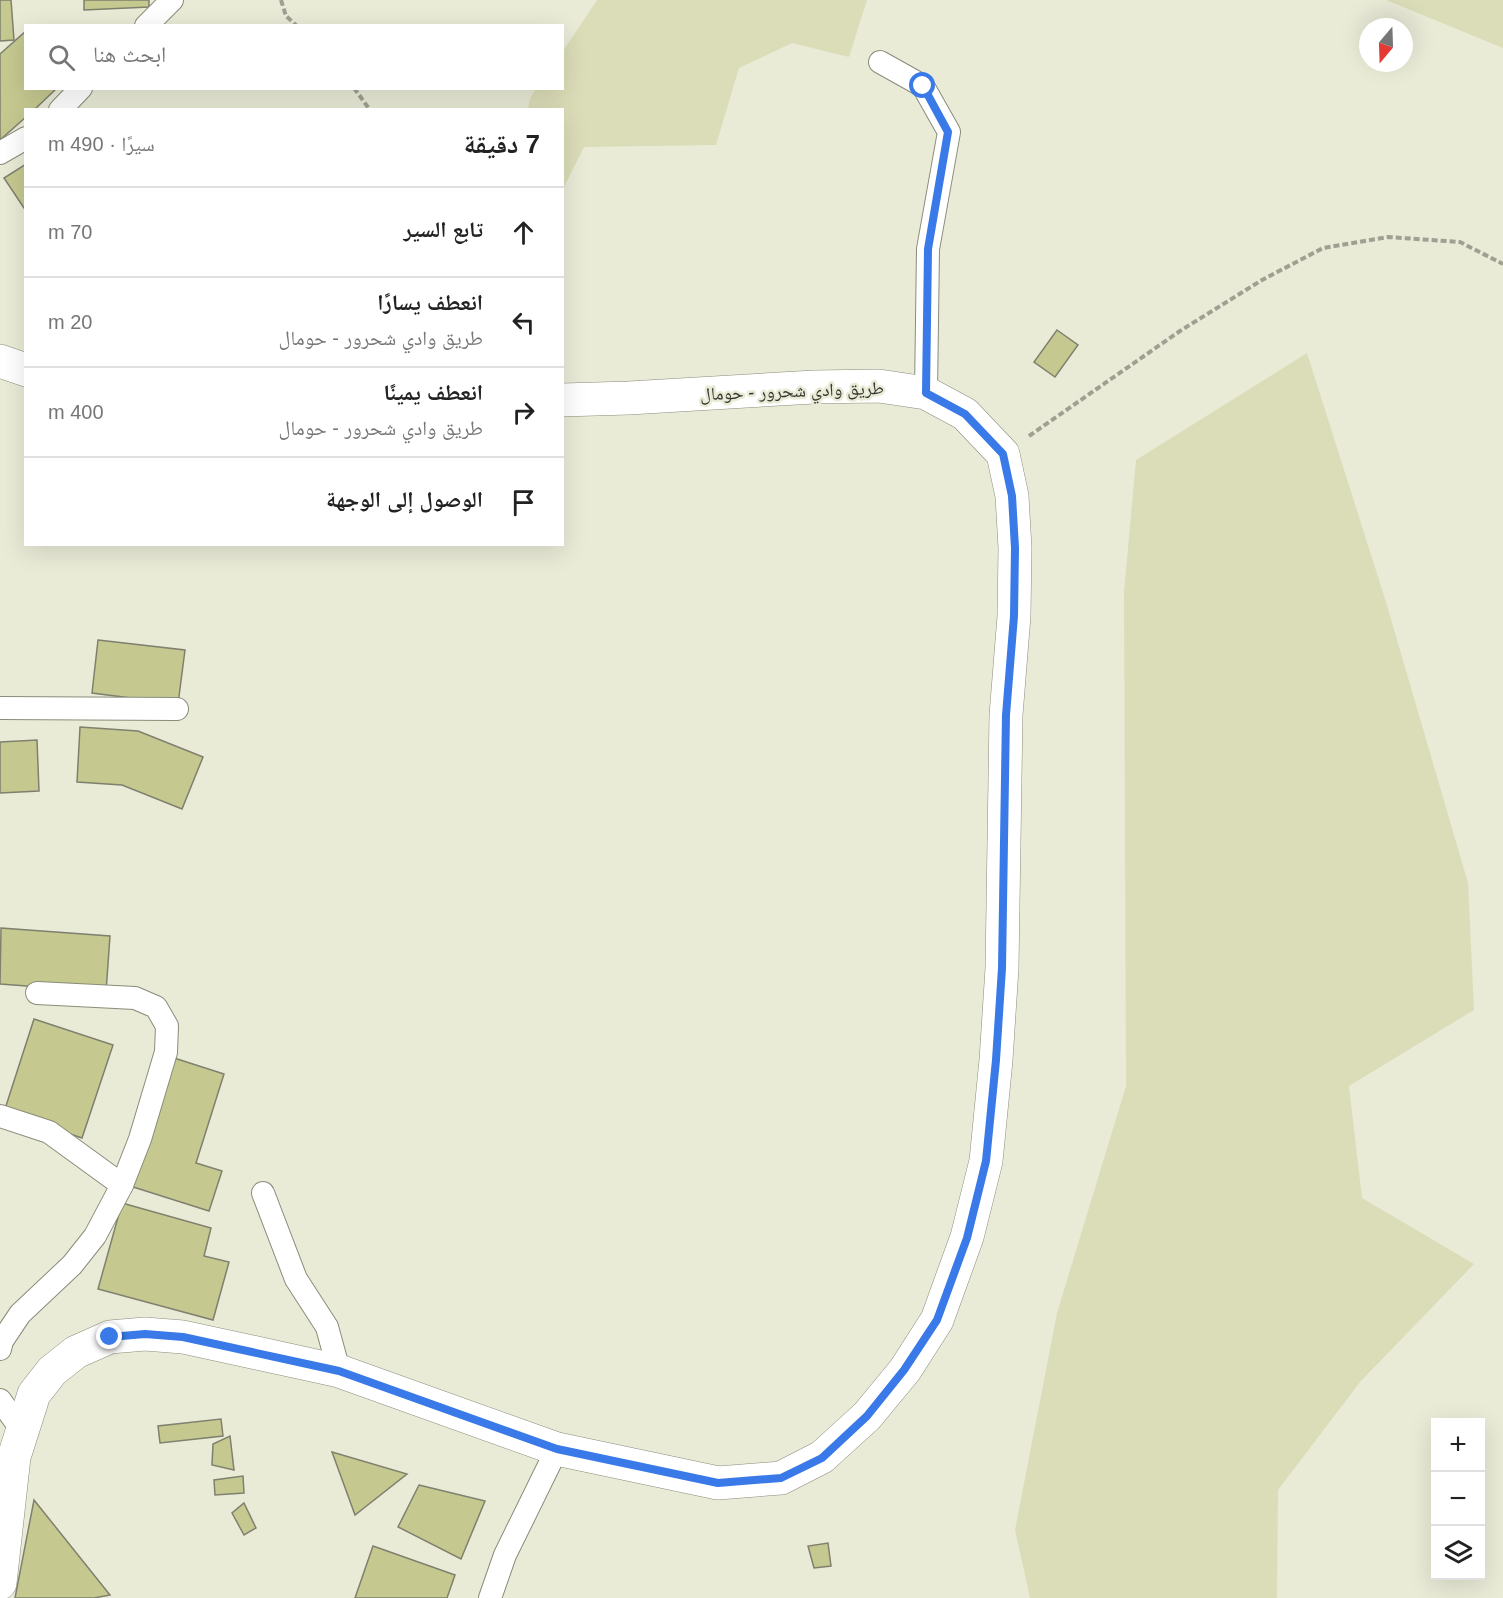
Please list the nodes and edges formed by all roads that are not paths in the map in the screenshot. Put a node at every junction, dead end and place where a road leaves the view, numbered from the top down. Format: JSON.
{"nodes":[{"id":1,"x":172,"y":0,"type":"edge"},
{"id":2,"x":148,"y":24,"type":"edge"},
{"id":3,"x":880,"y":62,"type":"dead end"},
{"id":4,"x":79,"y":90,"type":"edge"},
{"id":5,"x":62,"y":108,"type":"edge"},
{"id":6,"x":24,"y":139,"type":"edge"},
{"id":7,"x":0,"y":153,"type":"edge"},
{"id":8,"x":0,"y":361,"type":"edge"},
{"id":9,"x":24,"y":369,"type":"edge"},
{"id":10,"x":926,"y":393,"type":"junction"},
{"id":11,"x":564,"y":400,"type":"edge"},
{"id":12,"x":0,"y":708,"type":"edge"},
{"id":13,"x":177,"y":709,"type":"dead end"},
{"id":14,"x":37,"y":993,"type":"dead end"},
{"id":15,"x":0,"y":1116,"type":"edge"},
{"id":16,"x":122,"y":1185,"type":"junction"},
{"id":17,"x":263,"y":1194,"type":"dead end"},
{"id":18,"x":0,"y":1348,"type":"edge"},
{"id":19,"x":339,"y":1371,"type":"junction"},
{"id":20,"x":0,"y":1401,"type":"edge"},
{"id":21,"x":23,"y":1432,"type":"junction"},
{"id":22,"x":557,"y":1449,"type":"junction"},
{"id":23,"x":0,"y":1583,"type":"edge"},
{"id":24,"x":490,"y":1598,"type":"edge"}],
"edges":[{"from":1,"to":2,"type":"street"},
{"from":3,"to":10,"type":"street"},
{"from":4,"to":5,"type":"street"},
{"from":6,"to":7,"type":"street"},
{"from":8,"to":9,"type":"main road"},
{"from":10,"to":11,"type":"main road","name":"طريق وادي شحرور - حومال"},
{"from":10,"to":22,"type":"main road","name":"طريق وادي شحرور - حومال"},
{"from":12,"to":13,"type":"street"},
{"from":14,"to":16,"type":"street"},
{"from":15,"to":16,"type":"street"},
{"from":16,"to":18,"type":"street"},
{"from":17,"to":19,"type":"street"},
{"from":19,"to":21,"type":"main road"},
{"from":19,"to":22,"type":"main road"},
{"from":20,"to":21,"type":"street"},
{"from":21,"to":23,"type":"main road"},
{"from":22,"to":24,"type":"street"}]}
